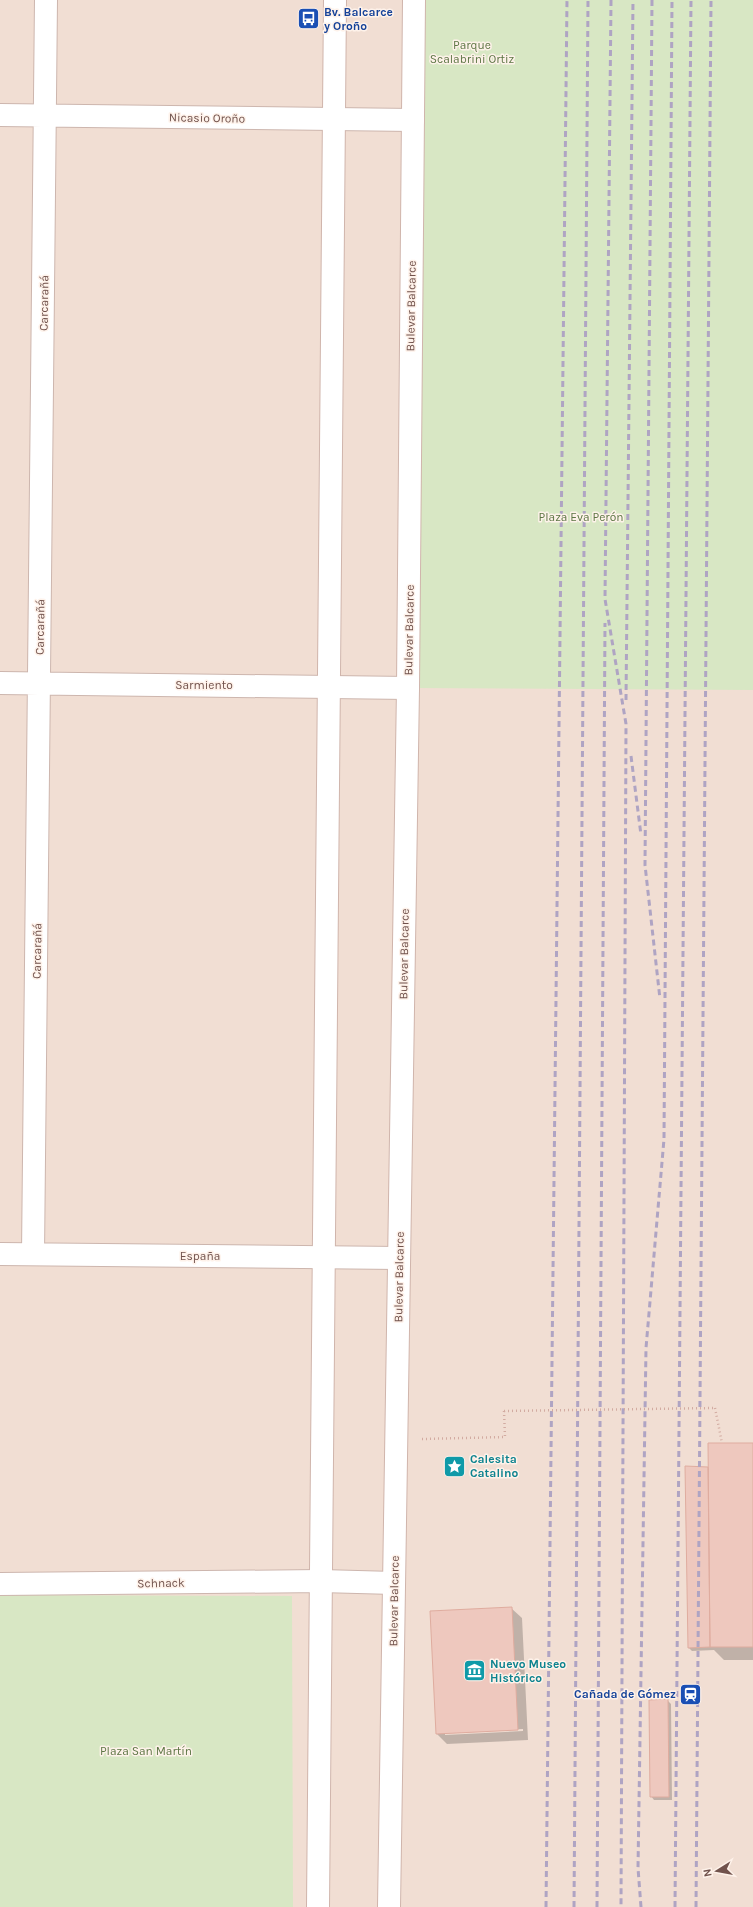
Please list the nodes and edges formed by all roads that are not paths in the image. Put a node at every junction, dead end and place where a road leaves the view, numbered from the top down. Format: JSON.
{"nodes":[{"id":1,"x":46,"y":0,"type":"edge"},
{"id":2,"x":335,"y":0,"type":"edge"},
{"id":3,"x":414,"y":0,"type":"edge"},
{"id":4,"x":0,"y":115,"type":"edge"},
{"id":5,"x":46,"y":116,"type":"junction"},
{"id":6,"x":334,"y":120,"type":"junction"},
{"id":7,"x":413,"y":120,"type":"junction"},
{"id":8,"x":0,"y":683,"type":"edge"},
{"id":9,"x":40,"y":683,"type":"junction"},
{"id":10,"x":329,"y":686,"type":"junction"},
{"id":11,"x":408,"y":688,"type":"junction"},
{"id":12,"x":0,"y":1254,"type":"edge"},
{"id":13,"x":33,"y":1254,"type":"junction"},
{"id":14,"x":324,"y":1257,"type":"junction"},
{"id":15,"x":399,"y":1258,"type":"junction"},
{"id":16,"x":321,"y":1581,"type":"junction"},
{"id":17,"x":394,"y":1583,"type":"junction"},
{"id":18,"x":0,"y":1584,"type":"edge"},
{"id":19,"x":318,"y":1907,"type":"edge"},
{"id":20,"x":389,"y":1907,"type":"edge"}],
"edges":[{"from":1,"to":5,"type":"main road","name":"Carcarañá"},
{"from":2,"to":6,"type":"main road"},
{"from":3,"to":7,"type":"main road","name":"Bulevar Balcarce"},
{"from":4,"to":5,"type":"main road","name":"Nicasio Oroño"},
{"from":5,"to":6,"type":"main road","name":"Nicasio Oroño"},
{"from":5,"to":9,"type":"main road","name":"Carcarañá"},
{"from":6,"to":7,"type":"main road","name":"Nicasio Oroño"},
{"from":6,"to":10,"type":"main road"},
{"from":7,"to":11,"type":"main road","name":"Bulevar Balcarce"},
{"from":8,"to":9,"type":"main road","name":"Sarmiento"},
{"from":9,"to":10,"type":"main road","name":"Sarmiento"},
{"from":9,"to":13,"type":"main road","name":"Carcarañá"},
{"from":10,"to":11,"type":"main road","name":"Sarmiento"},
{"from":10,"to":14,"type":"main road"},
{"from":11,"to":15,"type":"main road","name":"Bulevar Balcarce"},
{"from":12,"to":13,"type":"main road","name":"España"},
{"from":13,"to":14,"type":"main road","name":"España"},
{"from":14,"to":15,"type":"main road","name":"España"},
{"from":14,"to":16,"type":"main road"},
{"from":15,"to":17,"type":"main road","name":"Bulevar Balcarce"},
{"from":16,"to":17,"type":"main road","name":"Schnack"},
{"from":16,"to":18,"type":"main road","name":"Schnack"},
{"from":16,"to":19,"type":"main road"},
{"from":17,"to":20,"type":"main road","name":"Bulevar Balcarce"}]}
